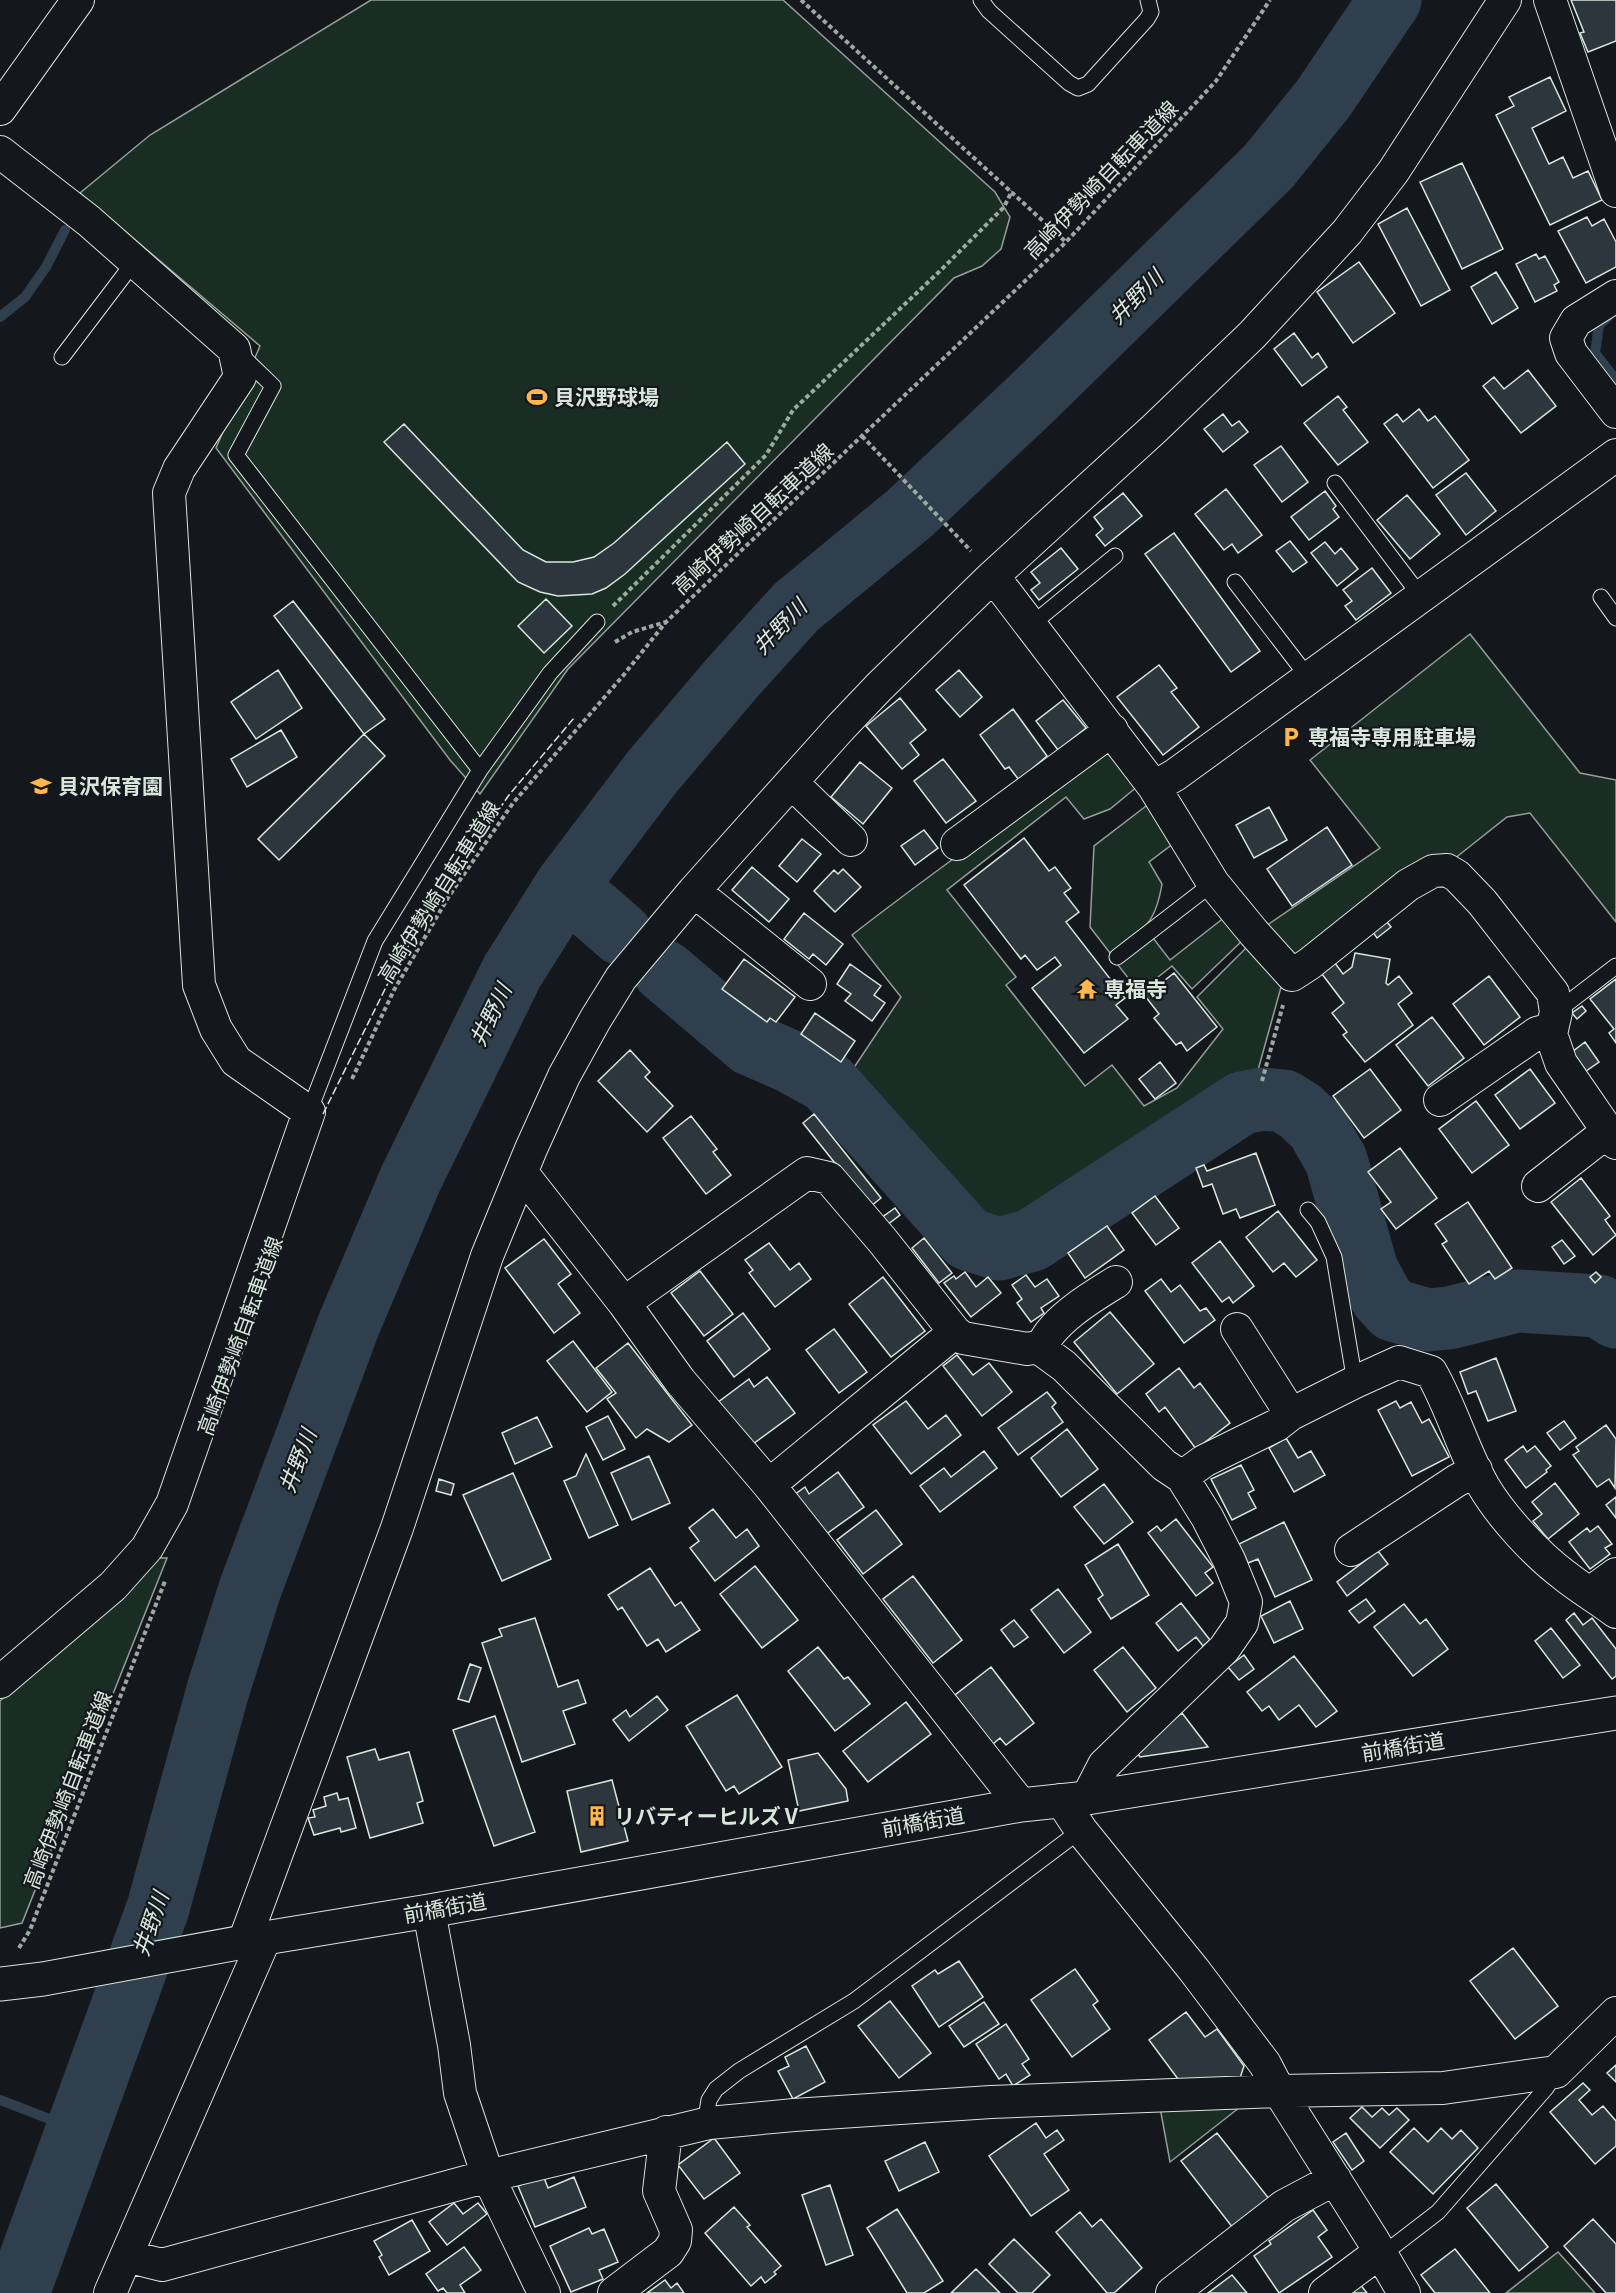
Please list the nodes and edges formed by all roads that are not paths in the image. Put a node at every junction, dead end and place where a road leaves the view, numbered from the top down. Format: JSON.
{"nodes":[{"id":1,"x":78,"y":0,"type":"edge"},
{"id":2,"x":981,"y":0,"type":"edge"},
{"id":3,"x":1148,"y":0,"type":"edge"},
{"id":4,"x":1506,"y":0,"type":"edge"},
{"id":5,"x":1550,"y":0,"type":"edge"},
{"id":6,"x":0,"y":109,"type":"edge"},
{"id":7,"x":0,"y":152,"type":"edge"},
{"id":8,"x":1616,"y":191,"type":"edge"},
{"id":9,"x":134,"y":262,"type":"junction"},
{"id":10,"x":1616,"y":296,"type":"edge"},
{"id":11,"x":234,"y":348,"type":"junction"},
{"id":12,"x":62,"y":357,"type":"dead end"},
{"id":13,"x":1616,"y":412,"type":"edge"},
{"id":14,"x":1616,"y":455,"type":"edge"},
{"id":15,"x":1335,"y":483,"type":"dead end"},
{"id":16,"x":1115,"y":556,"type":"dead end"},
{"id":17,"x":986,"y":568,"type":"junction"},
{"id":18,"x":1235,"y":582,"type":"dead end"},
{"id":19,"x":1601,"y":597,"type":"dead end"},
{"id":20,"x":1422,"y":598,"type":"junction"},
{"id":21,"x":1616,"y":618,"type":"edge"},
{"id":22,"x":597,"y":622,"type":"road end"},
{"id":23,"x":1031,"y":625,"type":"junction"},
{"id":24,"x":1308,"y":677,"type":"junction"},
{"id":25,"x":1112,"y":730,"type":"junction"},
{"id":26,"x":480,"y":770,"type":"junction"},
{"id":27,"x":792,"y":783,"type":"junction"},
{"id":28,"x":1154,"y":787,"type":"junction"},
{"id":29,"x":851,"y":840,"type":"dead end"},
{"id":30,"x":957,"y":844,"type":"dead end"},
{"id":31,"x":1214,"y":884,"type":"junction"},
{"id":32,"x":694,"y":891,"type":"junction"},
{"id":33,"x":1117,"y":957,"type":"dead end"},
{"id":34,"x":1616,"y":966,"type":"edge"},
{"id":35,"x":810,"y":984,"type":"dead end"},
{"id":36,"x":1554,"y":1021,"type":"junction"},
{"id":37,"x":1440,"y":1100,"type":"dead end"},
{"id":38,"x":309,"y":1112,"type":"junction"},
{"id":39,"x":1611,"y":1137,"type":"edge"},
{"id":40,"x":522,"y":1173,"type":"junction"},
{"id":41,"x":1538,"y":1186,"type":"dead end"},
{"id":42,"x":1308,"y":1210,"type":"dead end"},
{"id":43,"x":1116,"y":1282,"type":"dead end"},
{"id":44,"x":624,"y":1303,"type":"junction"},
{"id":45,"x":1237,"y":1329,"type":"dead end"},
{"id":46,"x":955,"y":1332,"type":"junction"},
{"id":47,"x":1041,"y":1350,"type":"junction"},
{"id":48,"x":1355,"y":1382,"type":"junction"},
{"id":49,"x":1292,"y":1414,"type":"junction"},
{"id":50,"x":1476,"y":1470,"type":"junction"},
{"id":51,"x":1182,"y":1477,"type":"junction"},
{"id":52,"x":769,"y":1485,"type":"junction"},
{"id":53,"x":1352,"y":1550,"type":"dead end"},
{"id":54,"x":1616,"y":1574,"type":"edge"},
{"id":55,"x":1590,"y":1593,"type":"junction"},
{"id":56,"x":1616,"y":1612,"type":"edge"},
{"id":57,"x":0,"y":1682,"type":"edge"},
{"id":58,"x":1616,"y":1713,"type":"edge"},
{"id":59,"x":1074,"y":1799,"type":"junction"},
{"id":60,"x":1021,"y":1805,"type":"junction"},
{"id":61,"x":1081,"y":1830,"type":"junction"},
{"id":62,"x":429,"y":1911,"type":"junction"},
{"id":63,"x":247,"y":1941,"type":"junction"},
{"id":64,"x":0,"y":1984,"type":"edge"},
{"id":65,"x":1616,"y":2013,"type":"edge"},
{"id":66,"x":1556,"y":2072,"type":"junction"},
{"id":67,"x":1279,"y":2091,"type":"junction"},
{"id":68,"x":705,"y":2124,"type":"junction"},
{"id":69,"x":666,"y":2132,"type":"junction"},
{"id":70,"x":488,"y":2176,"type":"junction"},
{"id":71,"x":1335,"y":2179,"type":"junction"},
{"id":72,"x":1381,"y":2254,"type":"junction"},
{"id":73,"x":126,"y":2256,"type":"junction"},
{"id":74,"x":110,"y":2293,"type":"edge"},
{"id":75,"x":544,"y":2293,"type":"edge"},
{"id":76,"x":614,"y":2293,"type":"edge"},
{"id":77,"x":1172,"y":2293,"type":"edge"},
{"id":78,"x":1325,"y":2293,"type":"edge"},
{"id":79,"x":1404,"y":2293,"type":"edge"}],
"edges":[{"from":1,"to":6,"type":"street"},
{"from":2,"to":3,"type":"lane"},
{"from":4,"to":17,"type":"street"},
{"from":5,"to":8,"type":"street"},
{"from":7,"to":9,"type":"street"},
{"from":9,"to":11,"type":"street"},
{"from":9,"to":12,"type":"lane"},
{"from":10,"to":13,"type":"street"},
{"from":11,"to":26,"type":"lane"},
{"from":11,"to":38,"type":"street"},
{"from":14,"to":20,"type":"street"},
{"from":15,"to":20,"type":"lane"},
{"from":16,"to":23,"type":"lane"},
{"from":17,"to":23,"type":"street"},
{"from":17,"to":27,"type":"street"},
{"from":18,"to":24,"type":"lane"},
{"from":19,"to":21,"type":"lane"},
{"from":20,"to":24,"type":"street"},
{"from":22,"to":26,"type":"lane"},
{"from":23,"to":25,"type":"street"},
{"from":24,"to":28,"type":"street"},
{"from":25,"to":28,"type":"street"},
{"from":25,"to":30,"type":"street"},
{"from":26,"to":38,"type":"lane"},
{"from":27,"to":29,"type":"street"},
{"from":27,"to":32,"type":"street"},
{"from":28,"to":31,"type":"street"},
{"from":31,"to":33,"type":"lane"},
{"from":31,"to":36,"type":"street"},
{"from":32,"to":35,"type":"street"},
{"from":32,"to":40,"type":"street"},
{"from":34,"to":36,"type":"lane"},
{"from":36,"to":37,"type":"street"},
{"from":36,"to":39,"type":"street"},
{"from":38,"to":57,"type":"street"},
{"from":39,"to":41,"type":"street"},
{"from":40,"to":44,"type":"street"},
{"from":40,"to":63,"type":"street"},
{"from":42,"to":48,"type":"lane"},
{"from":43,"to":47,"type":"street"},
{"from":44,"to":46,"type":"street"},
{"from":44,"to":52,"type":"street"},
{"from":45,"to":49,"type":"street"},
{"from":46,"to":47,"type":"street"},
{"from":46,"to":52,"type":"street"},
{"from":47,"to":51,"type":"street"},
{"from":48,"to":49,"type":"street"},
{"from":48,"to":50,"type":"street"},
{"from":49,"to":51,"type":"street"},
{"from":50,"to":53,"type":"street"},
{"from":50,"to":55,"type":"street"},
{"from":51,"to":59,"type":"street"},
{"from":52,"to":60,"type":"street"},
{"from":54,"to":55,"type":"street"},
{"from":55,"to":56,"type":"street"},
{"from":58,"to":59,"type":"main road","name":"前橋街道"},
{"from":59,"to":60,"type":"main road","name":"前橋街道"},
{"from":59,"to":61,"type":"street"},
{"from":60,"to":62,"type":"main road","name":"前橋街道"},
{"from":61,"to":67,"type":"street"},
{"from":61,"to":68,"type":"lane"},
{"from":62,"to":63,"type":"main road","name":"前橋街道"},
{"from":62,"to":70,"type":"street"},
{"from":63,"to":64,"type":"main road","name":"前橋街道"},
{"from":63,"to":73,"type":"street"},
{"from":65,"to":66,"type":"street"},
{"from":66,"to":67,"type":"street"},
{"from":66,"to":72,"type":"lane"},
{"from":67,"to":68,"type":"street"},
{"from":67,"to":71,"type":"street"},
{"from":68,"to":69,"type":"street"},
{"from":69,"to":70,"type":"street"},
{"from":69,"to":76,"type":"street"},
{"from":70,"to":73,"type":"street"},
{"from":70,"to":75,"type":"street"},
{"from":71,"to":72,"type":"street"},
{"from":71,"to":77,"type":"street"},
{"from":72,"to":78,"type":"street"},
{"from":72,"to":79,"type":"street"},
{"from":73,"to":74,"type":"street"}]}
